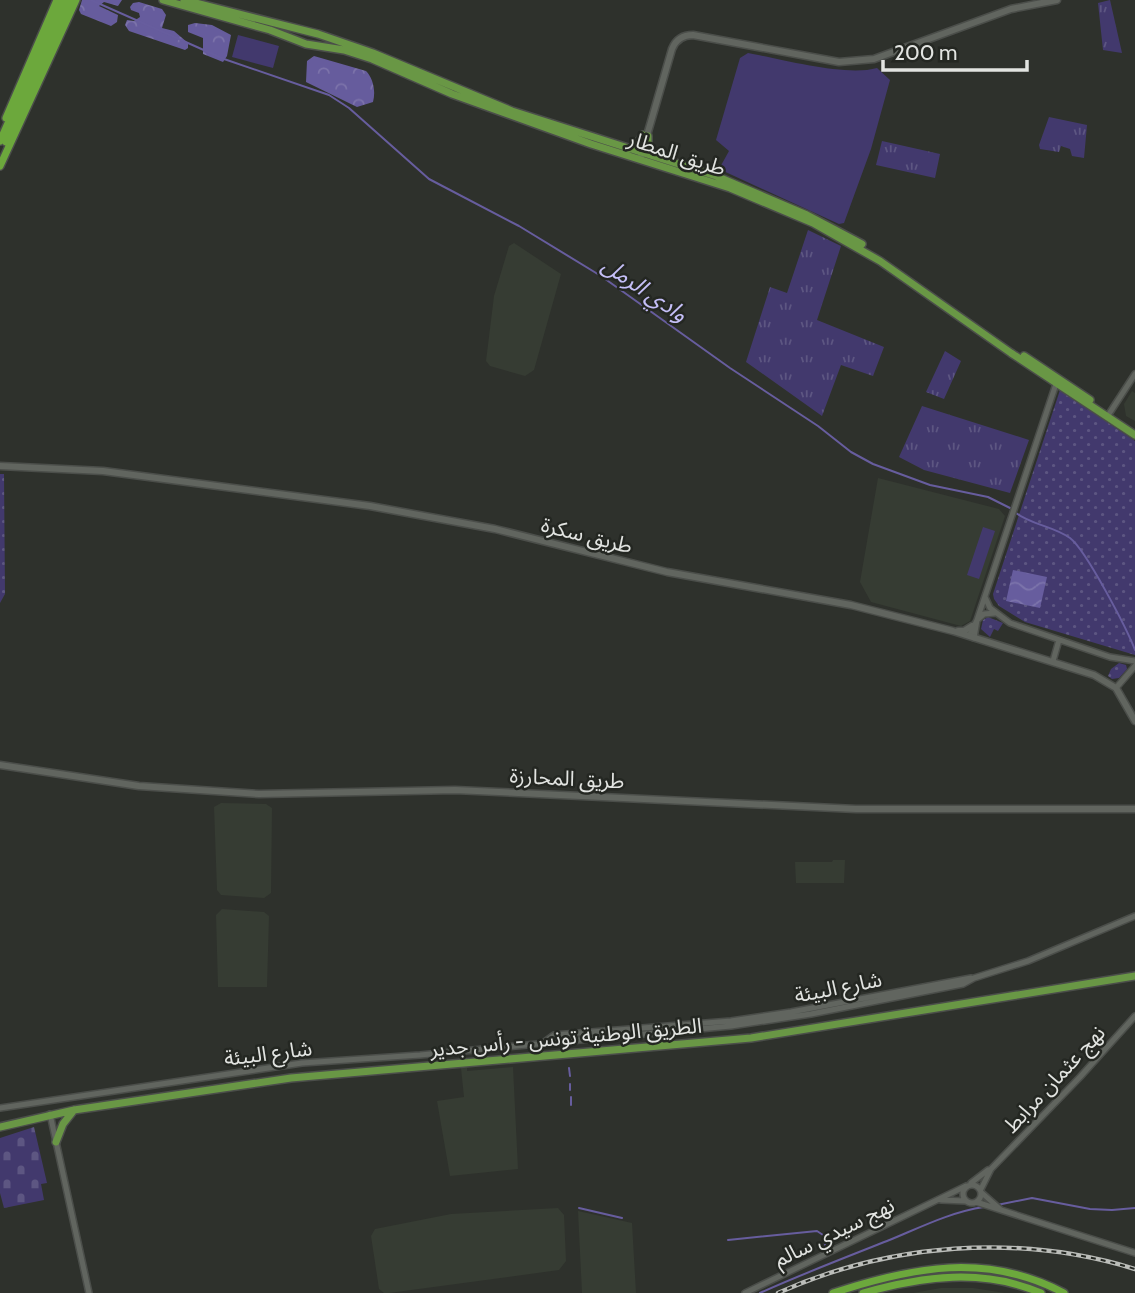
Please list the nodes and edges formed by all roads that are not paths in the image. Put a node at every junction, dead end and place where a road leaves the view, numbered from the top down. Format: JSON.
{"nodes":[{"id":1,"x":57,"y":0,"type":"edge"},
{"id":2,"x":63,"y":0,"type":"edge"},
{"id":3,"x":69,"y":0,"type":"edge"},
{"id":4,"x":75,"y":0,"type":"edge"},
{"id":5,"x":163,"y":0,"type":"edge"},
{"id":6,"x":184,"y":0,"type":"edge"},
{"id":7,"x":1057,"y":0,"type":"edge"},
{"id":8,"x":289,"y":27,"type":"junction"},
{"id":9,"x":286,"y":37,"type":"junction"},
{"id":10,"x":332,"y":39,"type":"junction"},
{"id":11,"x":327,"y":49,"type":"junction"},
{"id":12,"x":32,"y":77,"type":"junction"},
{"id":13,"x":0,"y":135,"type":"edge"},
{"id":14,"x":646,"y":135,"type":"junction"},
{"id":15,"x":0,"y":141,"type":"edge"},
{"id":16,"x":637,"y":154,"type":"junction"},
{"id":17,"x":654,"y":157,"type":"junction"},
{"id":18,"x":0,"y":159,"type":"edge"},
{"id":19,"x":0,"y":166,"type":"edge"},
{"id":20,"x":718,"y":180,"type":"junction"},
{"id":21,"x":1135,"y":374,"type":"edge"},
{"id":22,"x":1057,"y":381,"type":"junction"},
{"id":23,"x":1108,"y":415,"type":"junction"},
{"id":24,"x":1135,"y":429,"type":"edge"},
{"id":25,"x":1135,"y":435,"type":"edge"},
{"id":26,"x":0,"y":466,"type":"edge"},
{"id":27,"x":985,"y":595,"type":"junction"},
{"id":28,"x":998,"y":615,"type":"junction"},
{"id":29,"x":975,"y":625,"type":"junction"},
{"id":30,"x":953,"y":631,"type":"junction"},
{"id":31,"x":972,"y":637,"type":"junction"},
{"id":32,"x":1059,"y":640,"type":"junction"},
{"id":33,"x":989,"y":642,"type":"junction"},
{"id":34,"x":1126,"y":660,"type":"junction"},
{"id":35,"x":1053,"y":661,"type":"junction"},
{"id":36,"x":1134,"y":666,"type":"edge"},
{"id":37,"x":1116,"y":688,"type":"junction"},
{"id":38,"x":1135,"y":721,"type":"edge"},
{"id":39,"x":0,"y":765,"type":"edge"},
{"id":40,"x":1135,"y":809,"type":"edge"},
{"id":41,"x":1135,"y":916,"type":"edge"},
{"id":42,"x":1135,"y":976,"type":"edge"},
{"id":43,"x":1135,"y":1016,"type":"edge"},
{"id":44,"x":0,"y":1108,"type":"edge"},
{"id":45,"x":74,"y":1110,"type":"junction"},
{"id":46,"x":50,"y":1114,"type":"junction"},
{"id":47,"x":0,"y":1127,"type":"edge"},
{"id":48,"x":57,"y":1142,"type":"junction"},
{"id":49,"x":996,"y":1164,"type":"junction"},
{"id":50,"x":968,"y":1185,"type":"junction"},
{"id":51,"x":981,"y":1191,"type":"junction"},
{"id":52,"x":938,"y":1201,"type":"junction"},
{"id":53,"x":966,"y":1201,"type":"junction"},
{"id":54,"x":975,"y":1202,"type":"junction"},
{"id":55,"x":1009,"y":1213,"type":"junction"},
{"id":56,"x":1135,"y":1253,"type":"edge"},
{"id":57,"x":89,"y":1293,"type":"edge"},
{"id":58,"x":745,"y":1293,"type":"edge"},
{"id":59,"x":833,"y":1293,"type":"edge"},
{"id":60,"x":863,"y":1293,"type":"edge"},
{"id":61,"x":1041,"y":1293,"type":"edge"},
{"id":62,"x":1064,"y":1293,"type":"edge"}],
"edges":[{"from":1,"to":13,"type":"highway"},
{"from":2,"to":12,"type":"highway"},
{"from":3,"to":12,"type":"highway"},
{"from":4,"to":19,"type":"highway"},
{"from":5,"to":9,"type":"main road","name":"طريق المطار"},
{"from":6,"to":8,"type":"main road","name":"طريق المطار"},
{"from":7,"to":14,"type":"main road"},
{"from":8,"to":9,"type":"main road"},
{"from":8,"to":10,"type":"main road","name":"طريق المطار"},
{"from":9,"to":11,"type":"main road","name":"طريق المطار"},
{"from":10,"to":11,"type":"main road"},
{"from":10,"to":16,"type":"main road","name":"طريق المطار"},
{"from":11,"to":16,"type":"main road","name":"طريق المطار"},
{"from":12,"to":15,"type":"highway"},
{"from":12,"to":18,"type":"highway"},
{"from":14,"to":16,"type":"main road"},
{"from":14,"to":16,"type":"main road"},
{"from":14,"to":17,"type":"main road"},
{"from":16,"to":17,"type":"main road","name":"طريق المطار"},
{"from":16,"to":20,"type":"main road","name":"طريق المطار"},
{"from":17,"to":20,"type":"main road","name":"طريق المطار"},
{"from":20,"to":22,"type":"main road","name":"طريق المطار"},
{"from":21,"to":23,"type":"street"},
{"from":22,"to":23,"type":"main road","name":"طريق المطار"},
{"from":22,"to":27,"type":"street"},
{"from":23,"to":24,"type":"main road","name":"طريق المطار"},
{"from":23,"to":25,"type":"main road","name":"طريق المطار"},
{"from":26,"to":30,"type":"main road","name":"طريق سكرة"},
{"from":27,"to":28,"type":"street"},
{"from":27,"to":29,"type":"street"},
{"from":28,"to":29,"type":"street"},
{"from":28,"to":32,"type":"street"},
{"from":29,"to":30,"type":"main road"},
{"from":29,"to":31,"type":"street"},
{"from":29,"to":33,"type":"main road"},
{"from":30,"to":31,"type":"main road","name":"طريق سكرة"},
{"from":31,"to":33,"type":"main road","name":"طريق سكرة"},
{"from":32,"to":34,"type":"street"},
{"from":32,"to":35,"type":"street"},
{"from":33,"to":35,"type":"main road","name":"طريق سكرة"},
{"from":34,"to":36,"type":"street"},
{"from":34,"to":36,"type":"street"},
{"from":35,"to":37,"type":"main road","name":"طريق سكرة"},
{"from":36,"to":37,"type":"street"},
{"from":37,"to":38,"type":"main road"},
{"from":39,"to":40,"type":"main road","name":"طريق المحارزة"},
{"from":41,"to":44,"type":"street","name":"شارع البيئة"},
{"from":42,"to":45,"type":"main road","name":"الطريق الوطنية تونس - رأس جدير"},
{"from":43,"to":49,"type":"street","name":"نهج عثمان مرابط"},
{"from":45,"to":46,"type":"main road","name":"الطريق الوطنية تونس - رأس جدير"},
{"from":45,"to":48,"type":"main road"},
{"from":46,"to":47,"type":"main road","name":"الطريق الوطنية تونس - رأس جدير"},
{"from":46,"to":48,"type":"street"},
{"from":48,"to":57,"type":"street"},
{"from":49,"to":50,"type":"street","name":"نهج عثمان مرابط"},
{"from":49,"to":51,"type":"street","name":"نهج عثمان مرابط"},
{"from":50,"to":51,"type":"street"},
{"from":50,"to":52,"type":"street","name":"نهج سيدي سالم"},
{"from":50,"to":53,"type":"street"},
{"from":51,"to":54,"type":"street"},
{"from":51,"to":55,"type":"street"},
{"from":52,"to":53,"type":"street","name":"نهج سيدي سالم"},
{"from":52,"to":58,"type":"street","name":"نهج سيدي سالم"},
{"from":53,"to":54,"type":"street"},
{"from":54,"to":55,"type":"street"},
{"from":55,"to":56,"type":"street"},
{"from":59,"to":62,"type":"highway"},
{"from":60,"to":61,"type":"highway"}]}
